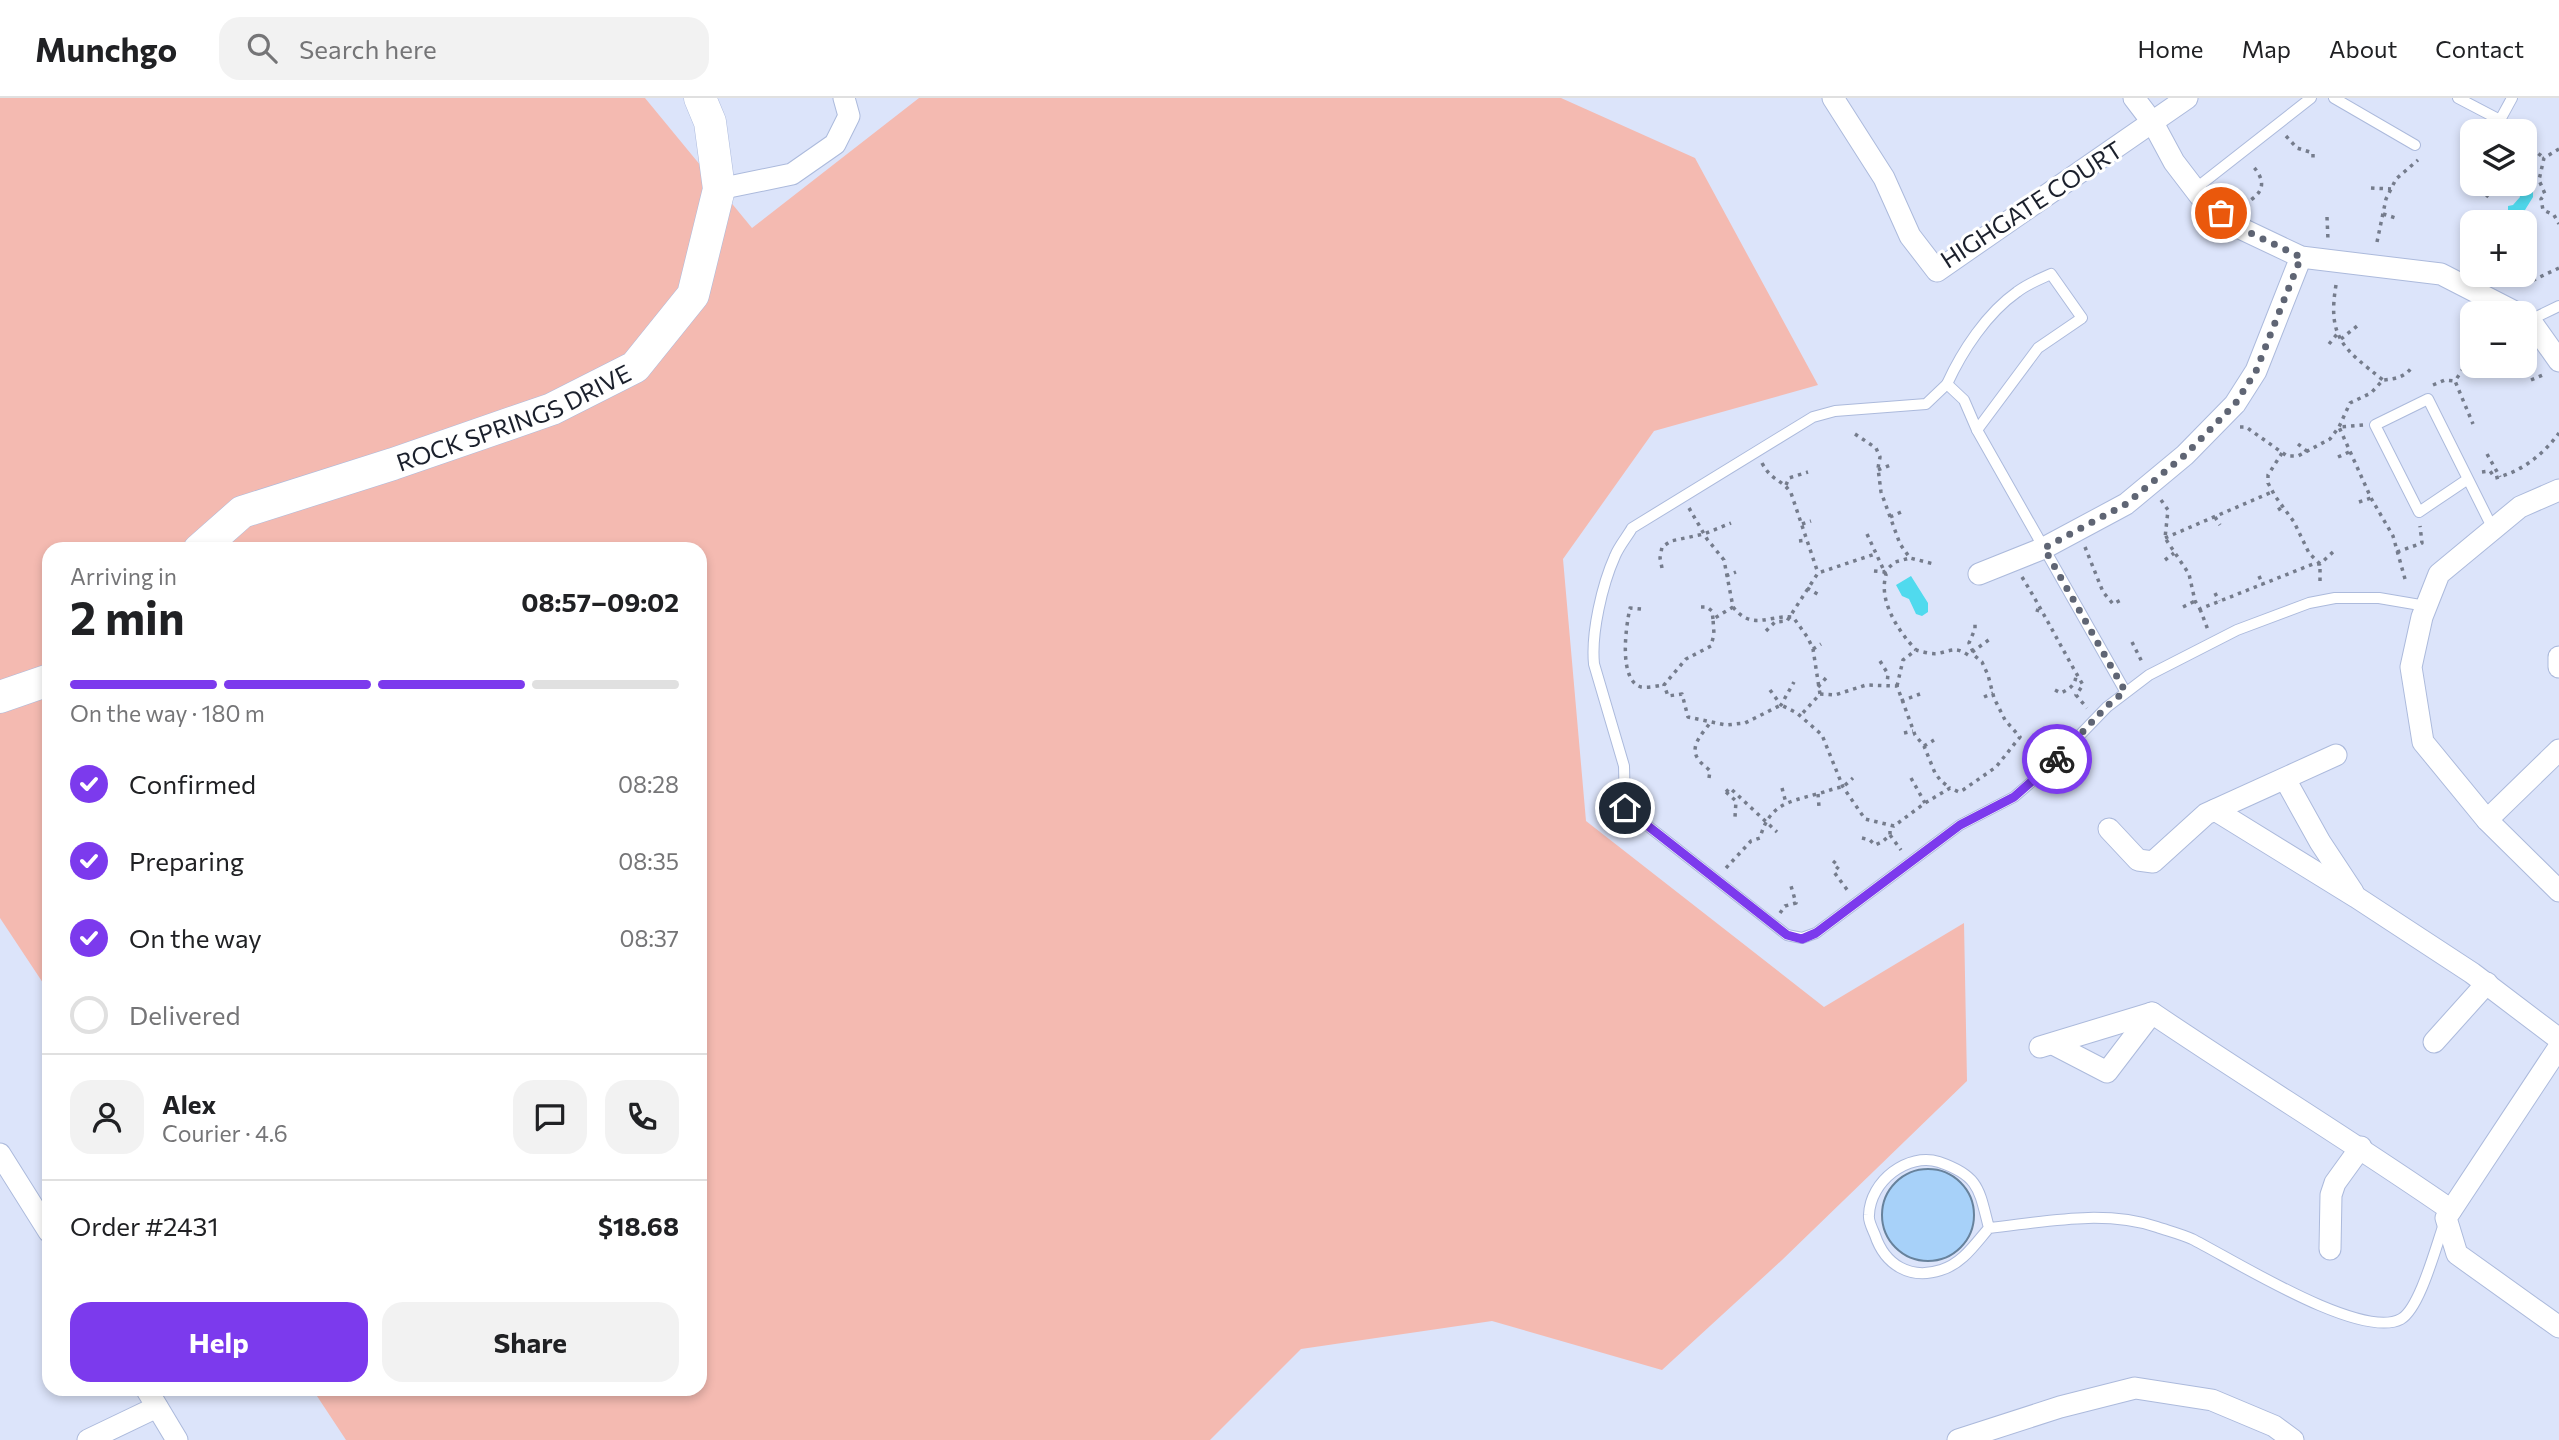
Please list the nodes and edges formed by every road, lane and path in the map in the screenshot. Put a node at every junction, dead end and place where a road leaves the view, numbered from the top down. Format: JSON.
{"nodes":[{"id":1,"x":700,"y":98,"type":"edge"},
{"id":2,"x":844,"y":98,"type":"edge"},
{"id":3,"x":1833,"y":98,"type":"edge"},
{"id":4,"x":2134,"y":98,"type":"edge"},
{"id":5,"x":2187,"y":98,"type":"edge"},
{"id":6,"x":2311,"y":98,"type":"edge"},
{"id":7,"x":2334,"y":98,"type":"edge"},
{"id":8,"x":2458,"y":98,"type":"edge"},
{"id":9,"x":2512,"y":98,"type":"edge"},
{"id":10,"x":2153,"y":123,"type":"junction"},
{"id":11,"x":2277,"y":125,"type":"junction"},
{"id":12,"x":2415,"y":145,"type":"joint"},
{"id":13,"x":2559,"y":149,"type":"edge"},
{"id":14,"x":2537,"y":152,"type":"edge"},
{"id":15,"x":2241,"y":153,"type":"junction"},
{"id":16,"x":2537,"y":157,"type":"edge"},
{"id":17,"x":2544,"y":158,"type":"junction"},
{"id":18,"x":2313,"y":160,"type":"dead end"},
{"id":19,"x":2371,"y":188,"type":"dead end"},
{"id":20,"x":719,"y":189,"type":"junction"},
{"id":21,"x":2195,"y":189,"type":"junction"},
{"id":22,"x":2391,"y":189,"type":"junction"},
{"id":23,"x":2239,"y":206,"type":"dead end"},
{"id":24,"x":2383,"y":214,"type":"junction"},
{"id":25,"x":2327,"y":216,"type":"dead end"},
{"id":26,"x":2399,"y":219,"type":"dead end"},
{"id":27,"x":2559,"y":224,"type":"edge"},
{"id":28,"x":2328,"y":240,"type":"dead end"},
{"id":29,"x":2377,"y":242,"type":"dead end"},
{"id":30,"x":2301,"y":257,"type":"junction"},
{"id":31,"x":2559,"y":268,"type":"edge"},
{"id":32,"x":2537,"y":278,"type":"edge"},
{"id":33,"x":2336,"y":285,"type":"dead end"},
{"id":34,"x":2493,"y":301,"type":"edge"},
{"id":35,"x":2559,"y":306,"type":"edge"},
{"id":36,"x":2537,"y":313,"type":"edge"},
{"id":37,"x":2357,"y":326,"type":"dead end"},
{"id":38,"x":2338,"y":333,"type":"junction"},
{"id":39,"x":2341,"y":339,"type":"junction"},
{"id":40,"x":2537,"y":340,"type":"edge"},
{"id":41,"x":2329,"y":344,"type":"dead end"},
{"id":42,"x":2412,"y":367,"type":"dead end"},
{"id":43,"x":2552,"y":367,"type":"edge"},
{"id":44,"x":2460,"y":374,"type":"edge"},
{"id":45,"x":2383,"y":380,"type":"junction"},
{"id":46,"x":2531,"y":380,"type":"dead end"},
{"id":47,"x":2455,"y":381,"type":"junction"},
{"id":48,"x":1947,"y":384,"type":"junction"},
{"id":49,"x":2428,"y":399,"type":"junction"},
{"id":50,"x":2473,"y":424,"type":"dead end"},
{"id":51,"x":2375,"y":425,"type":"junction"},
{"id":52,"x":2238,"y":426,"type":"dead end"},
{"id":53,"x":2339,"y":427,"type":"junction"},
{"id":54,"x":1978,"y":430,"type":"junction"},
{"id":55,"x":2559,"y":433,"type":"edge"},
{"id":56,"x":1855,"y":434,"type":"dead end"},
{"id":57,"x":2298,"y":444,"type":"dead end"},
{"id":58,"x":2537,"y":449,"type":"dead end"},
{"id":59,"x":2308,"y":452,"type":"junction"},
{"id":60,"x":2349,"y":452,"type":"junction"},
{"id":61,"x":1757,"y":453,"type":"junction"},
{"id":62,"x":2282,"y":453,"type":"junction"},
{"id":63,"x":2487,"y":454,"type":"dead end"},
{"id":64,"x":2539,"y":455,"type":"junction"},
{"id":65,"x":2338,"y":457,"type":"dead end"},
{"id":66,"x":1893,"y":464,"type":"dead end"},
{"id":67,"x":1878,"y":470,"type":"junction"},
{"id":68,"x":1808,"y":472,"type":"dead end"},
{"id":69,"x":2500,"y":477,"type":"junction"},
{"id":70,"x":2468,"y":479,"type":"junction"},
{"id":71,"x":1786,"y":485,"type":"junction"},
{"id":72,"x":2559,"y":490,"type":"edge"},
{"id":73,"x":2273,"y":492,"type":"junction"},
{"id":74,"x":1683,"y":498,"type":"junction"},
{"id":75,"x":2371,"y":498,"type":"junction"},
{"id":76,"x":1794,"y":500,"type":"junction"},
{"id":77,"x":2161,"y":500,"type":"dead end"},
{"id":78,"x":1787,"y":501,"type":"dead end"},
{"id":79,"x":2359,"y":502,"type":"dead end"},
{"id":80,"x":2284,"y":506,"type":"junction"},
{"id":81,"x":2278,"y":510,"type":"dead end"},
{"id":82,"x":1901,"y":512,"type":"dead end"},
{"id":83,"x":2419,"y":512,"type":"junction"},
{"id":84,"x":1890,"y":517,"type":"junction"},
{"id":85,"x":2216,"y":517,"type":"junction"},
{"id":86,"x":1811,"y":521,"type":"dead end"},
{"id":87,"x":1731,"y":523,"type":"dead end"},
{"id":88,"x":1802,"y":524,"type":"junction"},
{"id":89,"x":2220,"y":525,"type":"dead end"},
{"id":90,"x":2493,"y":529,"type":"junction"},
{"id":91,"x":1704,"y":534,"type":"junction"},
{"id":92,"x":1867,"y":534,"type":"dead end"},
{"id":93,"x":2165,"y":538,"type":"junction"},
{"id":94,"x":1807,"y":540,"type":"junction"},
{"id":95,"x":1799,"y":541,"type":"dead end"},
{"id":96,"x":209,"y":542,"type":"edge"},
{"id":97,"x":2422,"y":543,"type":"junction"},
{"id":98,"x":2084,"y":545,"type":"dead end"},
{"id":99,"x":2427,"y":547,"type":"dead end"},
{"id":100,"x":2044,"y":548,"type":"junction"},
{"id":101,"x":2333,"y":552,"type":"dead end"},
{"id":102,"x":2397,"y":552,"type":"junction"},
{"id":103,"x":2174,"y":553,"type":"junction"},
{"id":104,"x":1875,"y":554,"type":"junction"},
{"id":105,"x":1910,"y":558,"type":"junction"},
{"id":106,"x":2165,"y":560,"type":"dead end"},
{"id":107,"x":2012,"y":561,"type":"junction"},
{"id":108,"x":1934,"y":564,"type":"dead end"},
{"id":109,"x":2320,"y":564,"type":"junction"},
{"id":110,"x":2292,"y":567,"type":"dead end"},
{"id":111,"x":1662,"y":568,"type":"dead end"},
{"id":112,"x":2301,"y":569,"type":"junction"},
{"id":113,"x":1874,"y":571,"type":"dead end"},
{"id":114,"x":1736,"y":572,"type":"dead end"},
{"id":115,"x":1884,"y":572,"type":"junction"},
{"id":116,"x":1818,"y":573,"type":"junction"},
{"id":117,"x":1979,"y":574,"type":"dead end"},
{"id":118,"x":1726,"y":576,"type":"junction"},
{"id":119,"x":2259,"y":576,"type":"dead end"},
{"id":120,"x":2405,"y":579,"type":"dead end"},
{"id":121,"x":2263,"y":585,"type":"junction"},
{"id":122,"x":2319,"y":586,"type":"dead end"},
{"id":123,"x":1807,"y":588,"type":"junction"},
{"id":124,"x":2215,"y":593,"type":"dead end"},
{"id":125,"x":1821,"y":596,"type":"dead end"},
{"id":126,"x":2121,"y":600,"type":"dead end"},
{"id":127,"x":2196,"y":601,"type":"junction"},
{"id":128,"x":2219,"y":601,"type":"junction"},
{"id":129,"x":2039,"y":605,"type":"junction"},
{"id":130,"x":2426,"y":606,"type":"junction"},
{"id":131,"x":1701,"y":607,"type":"dead end"},
{"id":132,"x":1733,"y":607,"type":"junction"},
{"id":133,"x":2183,"y":607,"type":"dead end"},
{"id":134,"x":1641,"y":609,"type":"dead end"},
{"id":135,"x":2200,"y":609,"type":"junction"},
{"id":136,"x":2037,"y":612,"type":"dead end"},
{"id":137,"x":1790,"y":617,"type":"junction"},
{"id":138,"x":1713,"y":619,"type":"junction"},
{"id":139,"x":1975,"y":621,"type":"dead end"},
{"id":140,"x":1766,"y":631,"type":"dead end"},
{"id":141,"x":1990,"y":639,"type":"dead end"},
{"id":142,"x":2132,"y":642,"type":"dead end"},
{"id":143,"x":2213,"y":643,"type":"junction"},
{"id":144,"x":1821,"y":644,"type":"dead end"},
{"id":145,"x":1813,"y":649,"type":"junction"},
{"id":146,"x":1916,"y":650,"type":"junction"},
{"id":147,"x":1972,"y":651,"type":"junction"},
{"id":148,"x":2559,"y":657,"type":"edge"},
{"id":149,"x":1880,"y":661,"type":"dead end"},
{"id":150,"x":2559,"y":667,"type":"edge"},
{"id":151,"x":2077,"y":674,"type":"junction"},
{"id":152,"x":2149,"y":675,"type":"junction"},
{"id":153,"x":1826,"y":678,"type":"dead end"},
{"id":154,"x":1794,"y":681,"type":"dead end"},
{"id":155,"x":42,"y":682,"type":"edge"},
{"id":156,"x":1887,"y":684,"type":"junction"},
{"id":157,"x":1664,"y":685,"type":"junction"},
{"id":158,"x":1897,"y":686,"type":"junction"},
{"id":159,"x":1818,"y":687,"type":"junction"},
{"id":160,"x":1770,"y":690,"type":"dead end"},
{"id":161,"x":2055,"y":690,"type":"dead end"},
{"id":162,"x":2125,"y":691,"type":"junction"},
{"id":163,"x":1993,"y":693,"type":"junction"},
{"id":164,"x":1820,"y":694,"type":"junction"},
{"id":165,"x":1920,"y":694,"type":"dead end"},
{"id":166,"x":0,"y":697,"type":"edge"},
{"id":167,"x":1984,"y":698,"type":"dead end"},
{"id":168,"x":1901,"y":701,"type":"junction"},
{"id":169,"x":1781,"y":705,"type":"junction"},
{"id":170,"x":1800,"y":716,"type":"junction"},
{"id":171,"x":2096,"y":718,"type":"junction"},
{"id":172,"x":1710,"y":723,"type":"junction"},
{"id":173,"x":1913,"y":731,"type":"junction"},
{"id":174,"x":1904,"y":733,"type":"dead end"},
{"id":175,"x":1934,"y":740,"type":"dead end"},
{"id":176,"x":1924,"y":746,"type":"junction"},
{"id":177,"x":2559,"y":750,"type":"edge"},
{"id":178,"x":2336,"y":755,"type":"dead end"},
{"id":179,"x":1710,"y":778,"type":"dead end"},
{"id":180,"x":1853,"y":778,"type":"dead end"},
{"id":181,"x":1912,"y":778,"type":"dead end"},
{"id":182,"x":2285,"y":779,"type":"junction"},
{"id":183,"x":1782,"y":788,"type":"dead end"},
{"id":184,"x":1843,"y":788,"type":"junction"},
{"id":185,"x":1951,"y":788,"type":"junction"},
{"id":186,"x":1818,"y":794,"type":"junction"},
{"id":187,"x":1786,"y":803,"type":"junction"},
{"id":188,"x":1925,"y":803,"type":"junction"},
{"id":189,"x":1819,"y":807,"type":"dead end"},
{"id":190,"x":2215,"y":810,"type":"junction"},
{"id":191,"x":1735,"y":817,"type":"dead end"},
{"id":192,"x":2487,"y":820,"type":"junction"},
{"id":193,"x":1766,"y":822,"type":"junction"},
{"id":194,"x":1890,"y":826,"type":"junction"},
{"id":195,"x":2109,"y":829,"type":"dead end"},
{"id":196,"x":1777,"y":832,"type":"dead end"},
{"id":197,"x":1890,"y":835,"type":"junction"},
{"id":198,"x":1862,"y":838,"type":"dead end"},
{"id":199,"x":1910,"y":861,"type":"junction"},
{"id":200,"x":1731,"y":862,"type":"dead end"},
{"id":201,"x":1833,"y":862,"type":"dead end"},
{"id":202,"x":1791,"y":887,"type":"dead end"},
{"id":203,"x":2559,"y":891,"type":"edge"},
{"id":204,"x":2356,"y":897,"type":"junction"},
{"id":205,"x":1856,"y":902,"type":"junction"},
{"id":206,"x":1772,"y":923,"type":"junction"},
{"id":207,"x":2487,"y":983,"type":"junction"},
{"id":208,"x":2152,"y":1013,"type":"junction"},
{"id":209,"x":2559,"y":1039,"type":"edge"},
{"id":210,"x":2434,"y":1042,"type":"dead end"},
{"id":211,"x":2559,"y":1047,"type":"edge"},
{"id":212,"x":2552,"y":1074,"type":"edge"},
{"id":213,"x":2361,"y":1147,"type":"junction"},
{"id":214,"x":0,"y":1154,"type":"edge"},
{"id":215,"x":2449,"y":1214,"type":"junction"},
{"id":216,"x":42,"y":1221,"type":"edge"},
{"id":217,"x":1989,"y":1228,"type":"junction"},
{"id":218,"x":2330,"y":1249,"type":"dead end"},
{"id":219,"x":2559,"y":1327,"type":"edge"},
{"id":220,"x":152,"y":1398,"type":"edge"},
{"id":221,"x":2270,"y":1433,"type":"edge"},
{"id":222,"x":88,"y":1440,"type":"edge"},
{"id":223,"x":177,"y":1440,"type":"edge"},
{"id":224,"x":1958,"y":1440,"type":"edge"},
{"id":225,"x":2293,"y":1440,"type":"edge"}],
"edges":[{"from":1,"to":20,"type":"street","name":"ROCK SPRINGS DRIVE"},
{"from":2,"to":20,"type":"street"},
{"from":3,"to":10,"type":"street","name":"HIGHGATE COURT"},
{"from":4,"to":10,"type":"street"},
{"from":5,"to":10,"type":"street","name":"HIGHGATE COURT"},
{"from":6,"to":11,"type":"lane"},
{"from":7,"to":12,"type":"lane"},
{"from":8,"to":9,"type":"lane"},
{"from":10,"to":21,"type":"street"},
{"from":11,"to":15,"type":"lane"},
{"from":11,"to":18,"type":"path"},
{"from":12,"to":22,"type":"path"},
{"from":13,"to":17,"type":"path"},
{"from":14,"to":17,"type":"path"},
{"from":15,"to":21,"type":"lane"},
{"from":15,"to":23,"type":"path"},
{"from":16,"to":17,"type":"path"},
{"from":17,"to":27,"type":"path"},
{"from":19,"to":22,"type":"path"},
{"from":20,"to":96,"type":"street","name":"ROCK SPRINGS DRIVE"},
{"from":21,"to":30,"type":"street"},
{"from":22,"to":24,"type":"path"},
{"from":24,"to":26,"type":"path"},
{"from":24,"to":29,"type":"path"},
{"from":25,"to":28,"type":"path"},
{"from":30,"to":34,"type":"street"},
{"from":30,"to":100,"type":"street"},
{"from":31,"to":32,"type":"path"},
{"from":33,"to":38,"type":"path"},
{"from":35,"to":36,"type":"lane"},
{"from":37,"to":39,"type":"path"},
{"from":38,"to":39,"type":"path"},
{"from":38,"to":41,"type":"path"},
{"from":39,"to":45,"type":"path"},
{"from":40,"to":43,"type":"street"},
{"from":42,"to":45,"type":"path"},
{"from":43,"to":46,"type":"path"},
{"from":44,"to":47,"type":"path"},
{"from":45,"to":53,"type":"path"},
{"from":47,"to":49,"type":"path"},
{"from":47,"to":50,"type":"path"},
{"from":48,"to":54,"type":"lane"},
{"from":48,"to":54,"type":"lane"},
{"from":48,"to":61,"type":"lane"},
{"from":49,"to":51,"type":"lane"},
{"from":49,"to":70,"type":"lane"},
{"from":51,"to":53,"type":"path"},
{"from":51,"to":83,"type":"lane"},
{"from":52,"to":62,"type":"path"},
{"from":53,"to":59,"type":"path"},
{"from":53,"to":60,"type":"path"},
{"from":54,"to":100,"type":"lane"},
{"from":55,"to":64,"type":"path"},
{"from":56,"to":67,"type":"path"},
{"from":57,"to":59,"type":"path"},
{"from":58,"to":64,"type":"path"},
{"from":59,"to":62,"type":"path"},
{"from":60,"to":65,"type":"path"},
{"from":60,"to":75,"type":"path"},
{"from":61,"to":71,"type":"path"},
{"from":61,"to":74,"type":"lane"},
{"from":62,"to":73,"type":"path"},
{"from":63,"to":69,"type":"path"},
{"from":64,"to":69,"type":"path"},
{"from":66,"to":67,"type":"path"},
{"from":67,"to":84,"type":"path"},
{"from":68,"to":71,"type":"path"},
{"from":69,"to":70,"type":"path"},
{"from":70,"to":83,"type":"lane"},
{"from":70,"to":90,"type":"lane"},
{"from":71,"to":76,"type":"path"},
{"from":72,"to":90,"type":"street"},
{"from":73,"to":80,"type":"path"},
{"from":73,"to":85,"type":"path"},
{"from":74,"to":91,"type":"path"},
{"from":74,"to":206,"type":"lane"},
{"from":75,"to":79,"type":"path"},
{"from":75,"to":102,"type":"path"},
{"from":76,"to":78,"type":"path"},
{"from":76,"to":88,"type":"path"},
{"from":77,"to":93,"type":"path"},
{"from":80,"to":81,"type":"path"},
{"from":80,"to":109,"type":"path"},
{"from":82,"to":84,"type":"path"},
{"from":83,"to":97,"type":"path"},
{"from":84,"to":105,"type":"path"},
{"from":85,"to":89,"type":"path"},
{"from":85,"to":93,"type":"path"},
{"from":86,"to":88,"type":"path"},
{"from":87,"to":91,"type":"path"},
{"from":88,"to":94,"type":"path"},
{"from":90,"to":130,"type":"street"},
{"from":91,"to":111,"type":"path"},
{"from":91,"to":118,"type":"path"},
{"from":92,"to":104,"type":"path"},
{"from":93,"to":103,"type":"path"},
{"from":94,"to":95,"type":"path"},
{"from":94,"to":116,"type":"path"},
{"from":97,"to":99,"type":"path"},
{"from":97,"to":102,"type":"path"},
{"from":98,"to":126,"type":"path"},
{"from":100,"to":107,"type":"street"},
{"from":100,"to":162,"type":"lane"},
{"from":101,"to":109,"type":"path"},
{"from":102,"to":120,"type":"path"},
{"from":103,"to":106,"type":"path"},
{"from":103,"to":127,"type":"path"},
{"from":104,"to":115,"type":"path"},
{"from":104,"to":116,"type":"path"},
{"from":105,"to":108,"type":"path"},
{"from":105,"to":115,"type":"path"},
{"from":107,"to":117,"type":"street"},
{"from":107,"to":129,"type":"path"},
{"from":109,"to":112,"type":"path"},
{"from":109,"to":122,"type":"path"},
{"from":110,"to":112,"type":"path"},
{"from":112,"to":121,"type":"path"},
{"from":113,"to":115,"type":"path"},
{"from":114,"to":118,"type":"path"},
{"from":115,"to":146,"type":"path"},
{"from":116,"to":123,"type":"path"},
{"from":118,"to":132,"type":"path"},
{"from":119,"to":121,"type":"path"},
{"from":121,"to":128,"type":"path"},
{"from":123,"to":125,"type":"path"},
{"from":123,"to":137,"type":"path"},
{"from":124,"to":128,"type":"path"},
{"from":127,"to":133,"type":"path"},
{"from":127,"to":135,"type":"path"},
{"from":128,"to":135,"type":"path"},
{"from":129,"to":136,"type":"path"},
{"from":129,"to":151,"type":"path"},
{"from":130,"to":143,"type":"lane"},
{"from":130,"to":192,"type":"street"},
{"from":131,"to":138,"type":"path"},
{"from":132,"to":137,"type":"path"},
{"from":132,"to":138,"type":"path"},
{"from":134,"to":157,"type":"path"},
{"from":135,"to":143,"type":"path"},
{"from":137,"to":140,"type":"path"},
{"from":137,"to":145,"type":"path"},
{"from":138,"to":157,"type":"path"},
{"from":139,"to":147,"type":"path"},
{"from":141,"to":147,"type":"path"},
{"from":142,"to":152,"type":"path"},
{"from":143,"to":152,"type":"lane"},
{"from":144,"to":145,"type":"path"},
{"from":145,"to":159,"type":"path"},
{"from":146,"to":147,"type":"path"},
{"from":146,"to":158,"type":"path"},
{"from":147,"to":163,"type":"path"},
{"from":148,"to":150,"type":"street"},
{"from":149,"to":156,"type":"path"},
{"from":151,"to":161,"type":"path"},
{"from":151,"to":171,"type":"path"},
{"from":152,"to":162,"type":"lane"},
{"from":153,"to":159,"type":"path"},
{"from":154,"to":169,"type":"path"},
{"from":155,"to":166,"type":"street"},
{"from":156,"to":158,"type":"path"},
{"from":156,"to":164,"type":"path"},
{"from":157,"to":172,"type":"path"},
{"from":158,"to":168,"type":"path"},
{"from":159,"to":164,"type":"path"},
{"from":160,"to":169,"type":"path"},
{"from":162,"to":171,"type":"lane"},
{"from":163,"to":167,"type":"path"},
{"from":163,"to":185,"type":"path"},
{"from":164,"to":170,"type":"path"},
{"from":165,"to":168,"type":"path"},
{"from":168,"to":173,"type":"path"},
{"from":169,"to":170,"type":"path"},
{"from":169,"to":172,"type":"path"},
{"from":170,"to":184,"type":"path"},
{"from":171,"to":199,"type":"lane"},
{"from":172,"to":179,"type":"path"},
{"from":173,"to":174,"type":"path"},
{"from":173,"to":176,"type":"path"},
{"from":175,"to":176,"type":"path"},
{"from":176,"to":185,"type":"path"},
{"from":177,"to":192,"type":"street"},
{"from":178,"to":182,"type":"street"},
{"from":180,"to":184,"type":"path"},
{"from":181,"to":188,"type":"path"},
{"from":182,"to":190,"type":"street"},
{"from":182,"to":204,"type":"street"},
{"from":183,"to":187,"type":"path"},
{"from":184,"to":186,"type":"path"},
{"from":184,"to":194,"type":"path"},
{"from":185,"to":188,"type":"path"},
{"from":186,"to":187,"type":"path"},
{"from":186,"to":189,"type":"path"},
{"from":187,"to":193,"type":"path"},
{"from":188,"to":194,"type":"path"},
{"from":190,"to":195,"type":"street"},
{"from":190,"to":204,"type":"street"},
{"from":191,"to":193,"type":"path"},
{"from":192,"to":203,"type":"street"},
{"from":193,"to":196,"type":"path"},
{"from":193,"to":200,"type":"path"},
{"from":194,"to":197,"type":"path"},
{"from":197,"to":198,"type":"path"},
{"from":197,"to":199,"type":"path"},
{"from":199,"to":205,"type":"lane"},
{"from":201,"to":205,"type":"path"},
{"from":202,"to":206,"type":"path"},
{"from":204,"to":207,"type":"street"},
{"from":205,"to":206,"type":"lane"},
{"from":207,"to":209,"type":"street"},
{"from":207,"to":210,"type":"street"},
{"from":208,"to":208,"type":"street"},
{"from":208,"to":213,"type":"street"},
{"from":211,"to":212,"type":"street"},
{"from":212,"to":215,"type":"street"},
{"from":213,"to":215,"type":"street"},
{"from":213,"to":218,"type":"street"},
{"from":214,"to":216,"type":"street"},
{"from":215,"to":217,"type":"lane"},
{"from":215,"to":219,"type":"street"},
{"from":217,"to":217,"type":"lane"},
{"from":220,"to":222,"type":"street"},
{"from":220,"to":223,"type":"street"},
{"from":221,"to":224,"type":"street"},
{"from":221,"to":225,"type":"street"}]}
